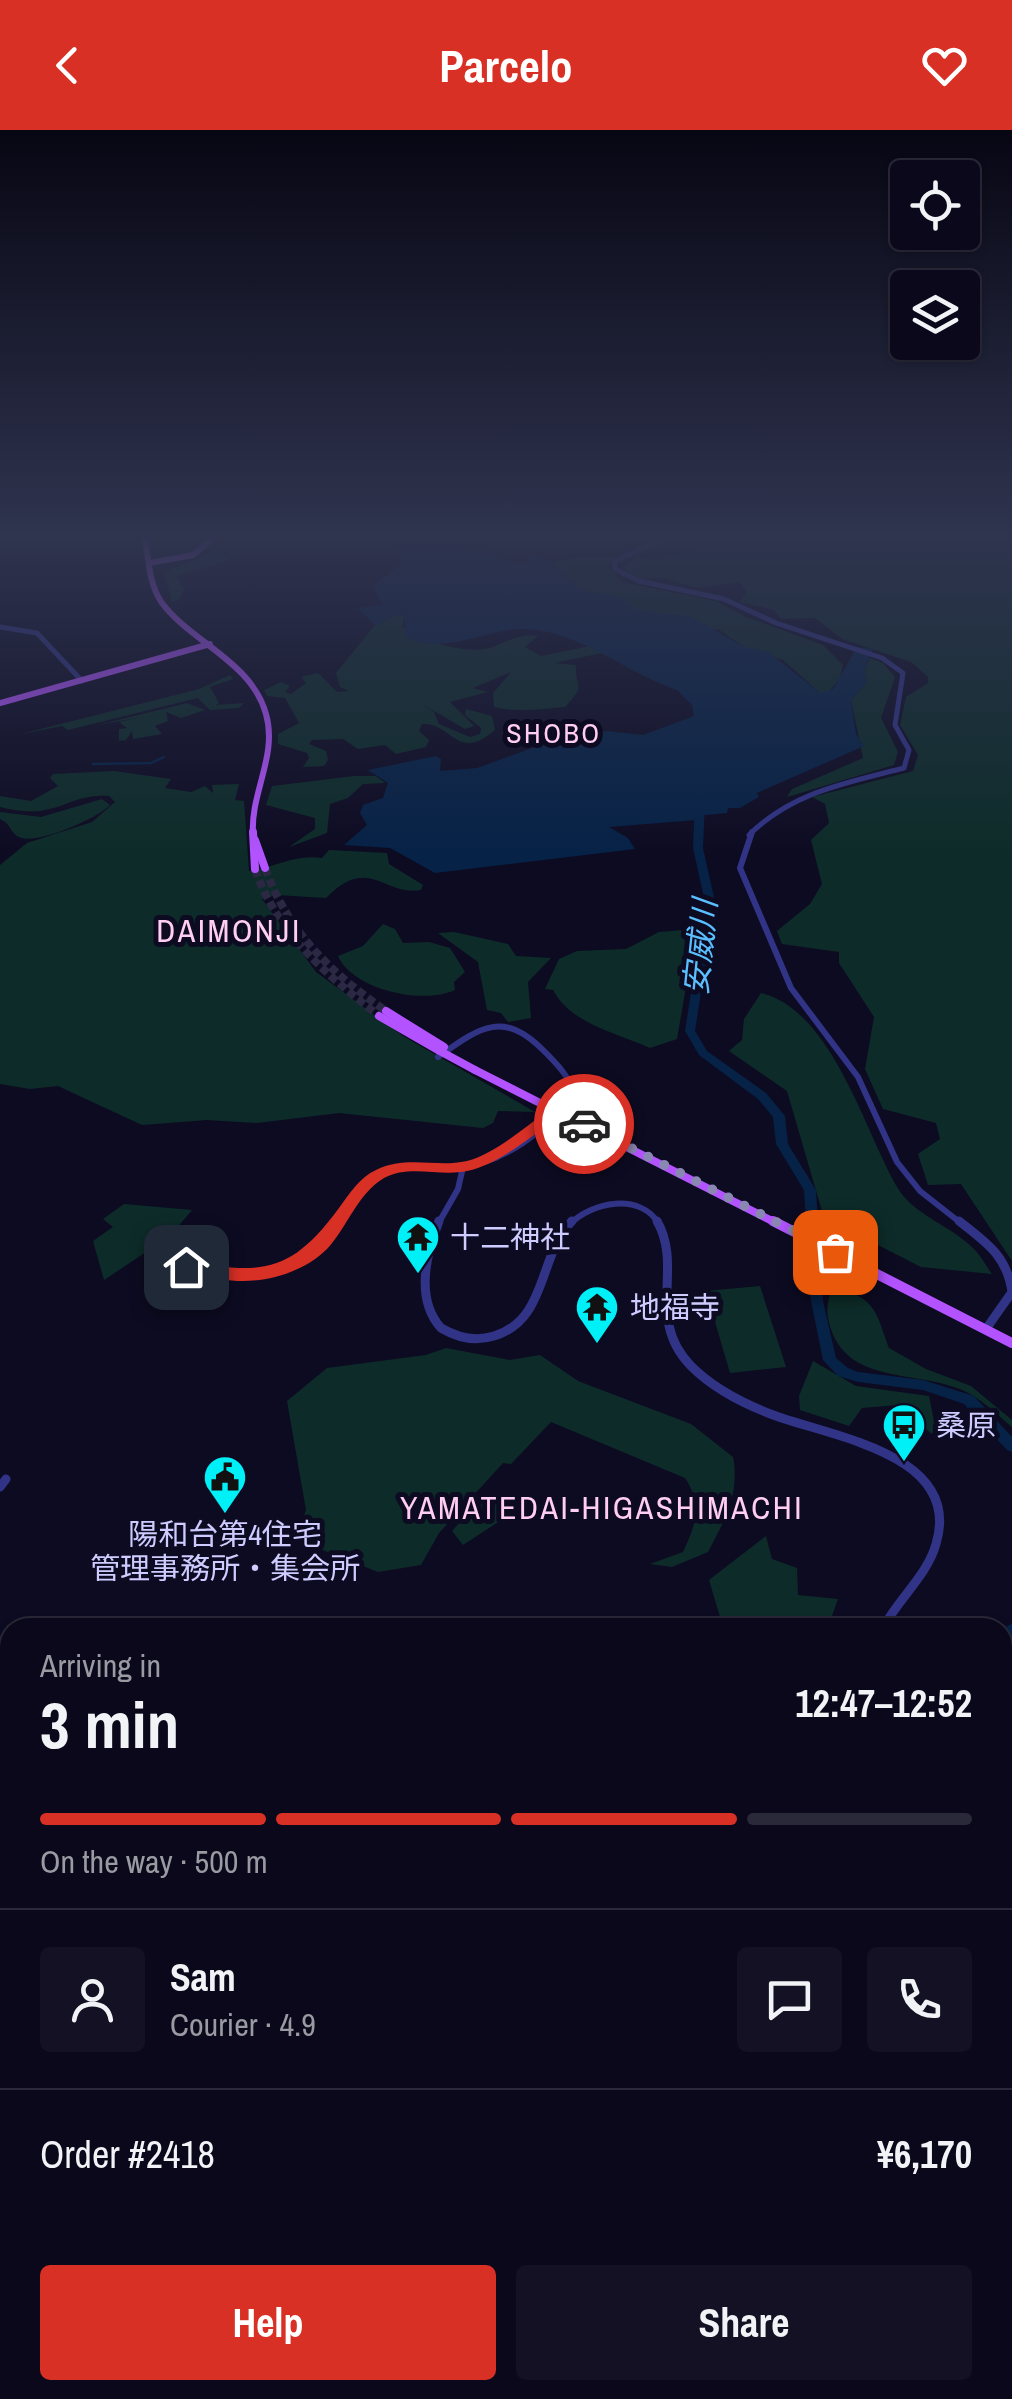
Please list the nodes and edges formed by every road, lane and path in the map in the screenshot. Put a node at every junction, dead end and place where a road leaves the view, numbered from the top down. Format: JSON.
{"nodes":[{"id":1,"x":45,"y":642,"type":"edge"},
{"id":2,"x":207,"y":642,"type":"edge"},
{"id":3,"x":834,"y":642,"type":"edge"},
{"id":4,"x":210,"y":644,"type":"junction"},
{"id":5,"x":80,"y":679,"type":"junction"},
{"id":6,"x":0,"y":701,"type":"edge"},
{"id":7,"x":256,"y":850,"type":"junction"},
{"id":8,"x":265,"y":868,"type":"tunnel mouth"},
{"id":9,"x":255,"y":869,"type":"tunnel mouth"},
{"id":10,"x":382,"y":1014,"type":"tunnel mouth"},
{"id":11,"x":440,"y":1051,"type":"junction"},
{"id":12,"x":477,"y":1068,"type":"joint"},
{"id":13,"x":562,"y":1113,"type":"junction"},
{"id":14,"x":463,"y":1167,"type":"junction"},
{"id":15,"x":156,"y":1248,"type":"dead end"},
{"id":16,"x":986,"y":1329,"type":"junction"},
{"id":17,"x":1012,"y":1343,"type":"edge"},
{"id":18,"x":890,"y":1618,"type":"edge"}],
"edges":[{"from":1,"to":5,"type":"street"},
{"from":2,"to":4,"type":"main road"},
{"from":3,"to":16,"type":"street"},
{"from":4,"to":5,"type":"main road"},
{"from":4,"to":7,"type":"main road"},
{"from":5,"to":6,"type":"main road"},
{"from":7,"to":8,"type":"main road"},
{"from":7,"to":9,"type":"main road"},
{"from":10,"to":11,"type":"main road"},
{"from":11,"to":12,"type":"main road","bridge":true},
{"from":11,"to":13,"type":"street"},
{"from":12,"to":13,"type":"main road"},
{"from":13,"to":14,"type":"street"},
{"from":13,"to":16,"type":"main road"},
{"from":14,"to":15,"type":"street"},
{"from":14,"to":18,"type":"street"},
{"from":16,"to":17,"type":"main road"}]}
